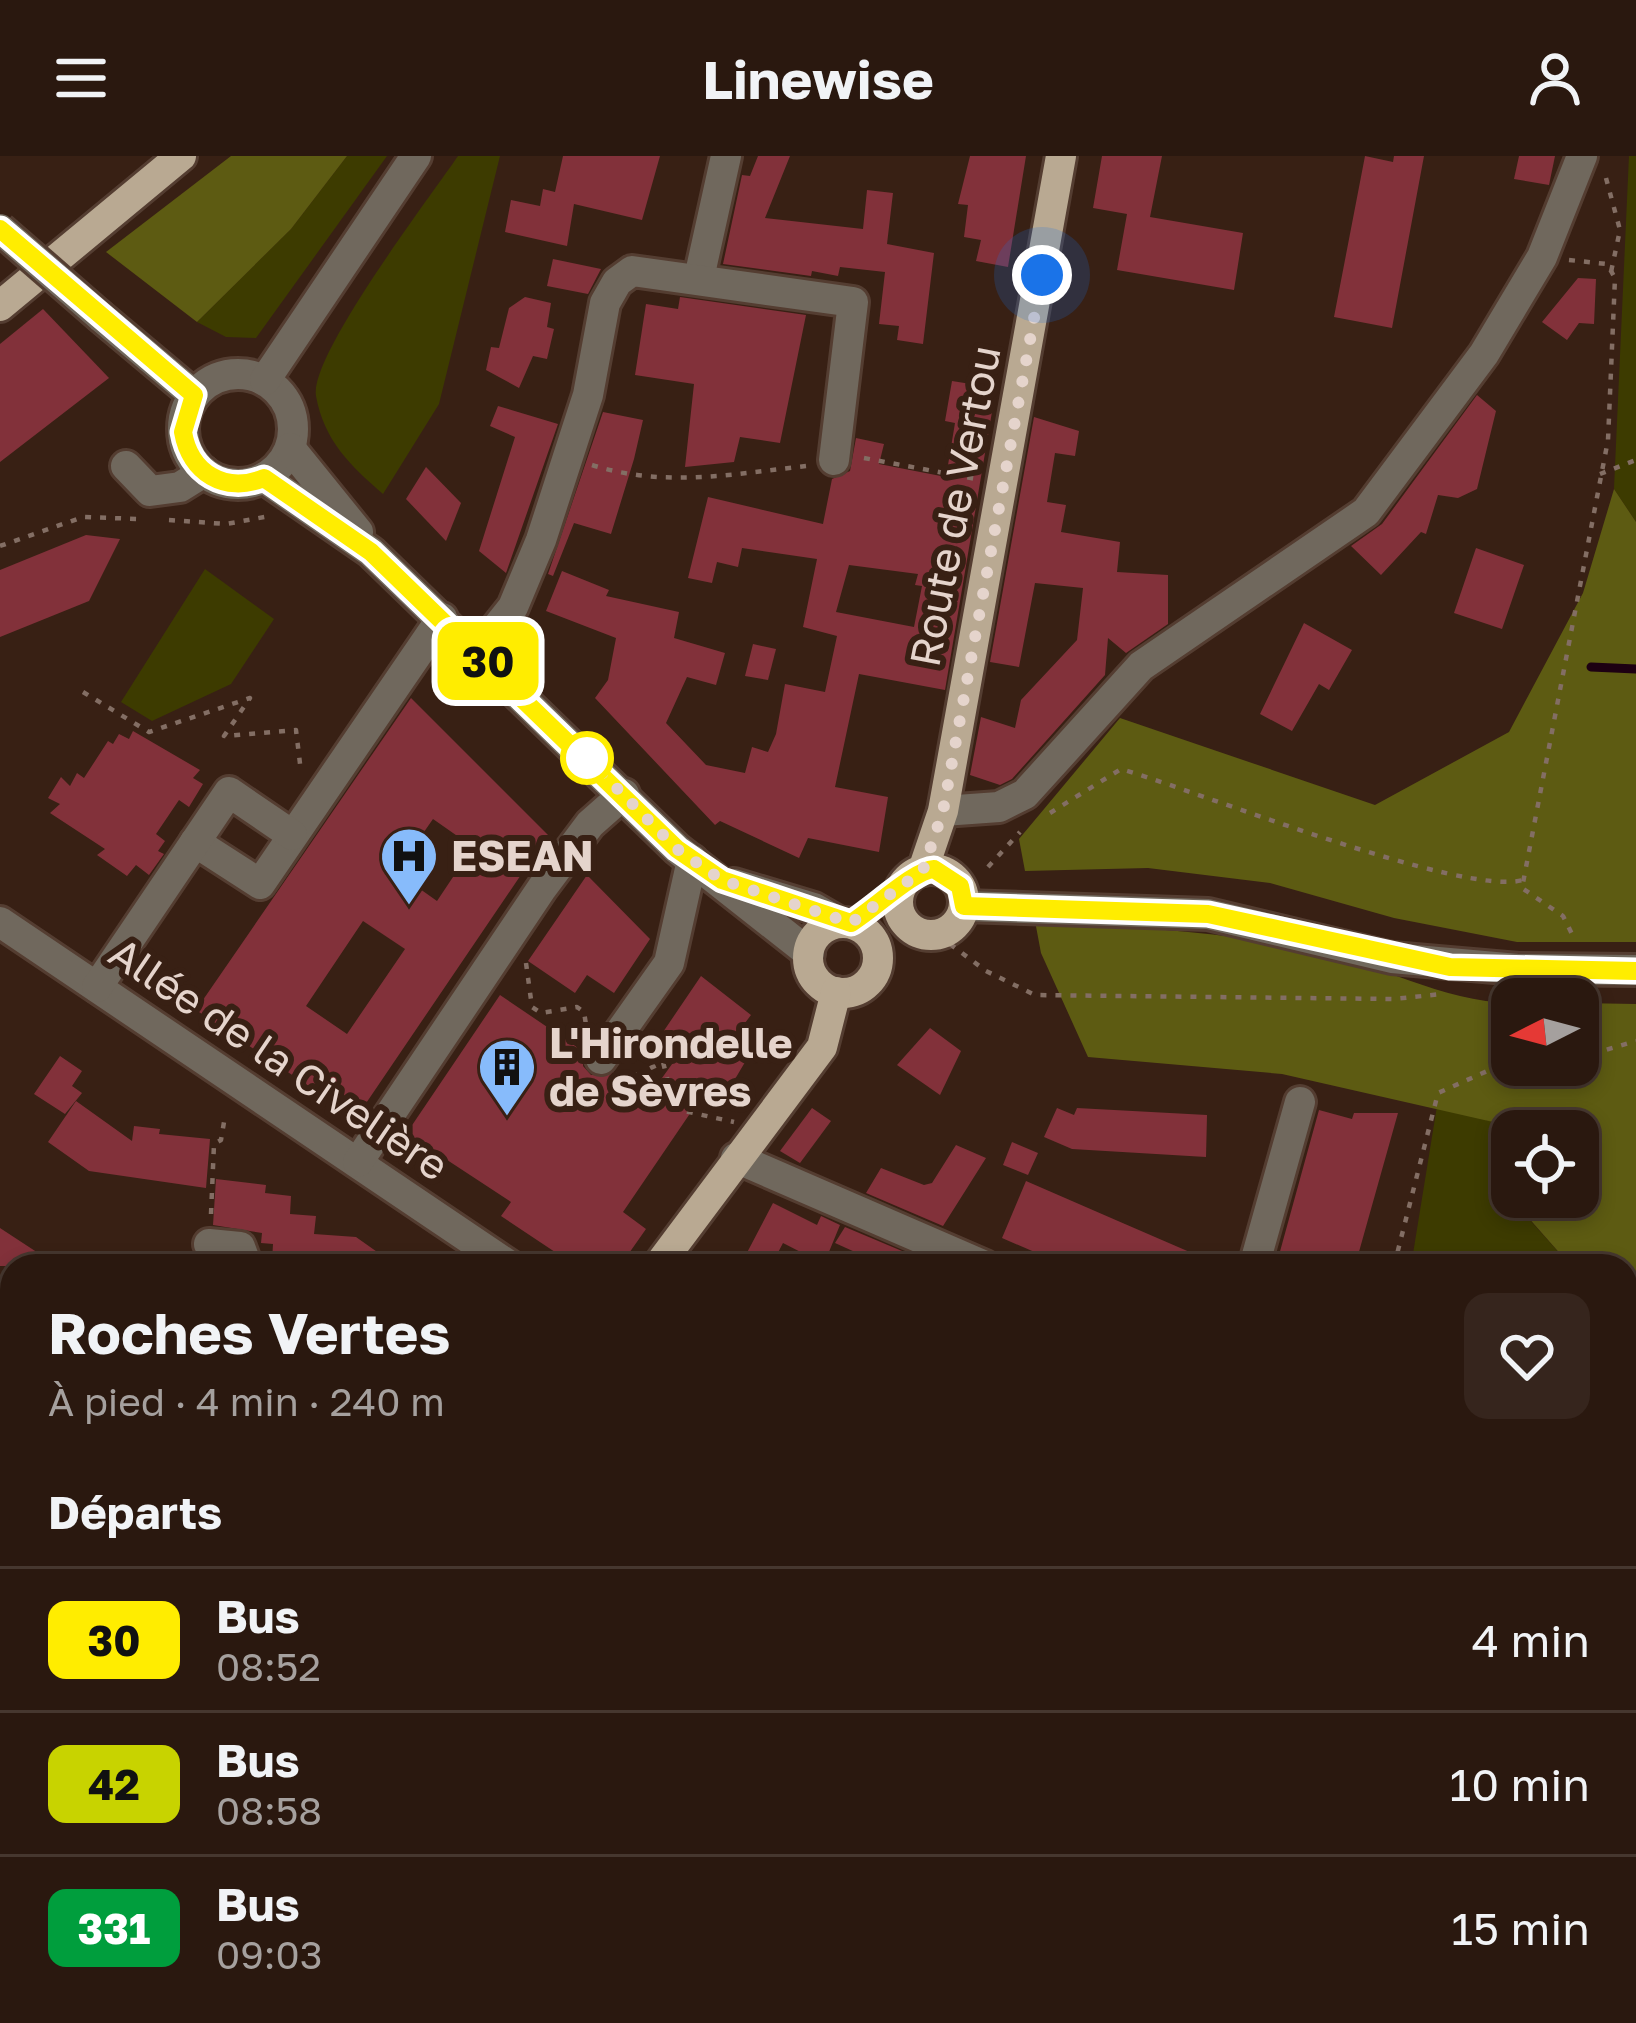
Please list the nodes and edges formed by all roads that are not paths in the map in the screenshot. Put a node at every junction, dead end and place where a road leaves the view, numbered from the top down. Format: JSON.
{"nodes":[{"id":1,"x":181,"y":156,"type":"edge"},
{"id":2,"x":416,"y":156,"type":"edge"},
{"id":3,"x":726,"y":156,"type":"edge"},
{"id":4,"x":1061,"y":156,"type":"edge"},
{"id":5,"x":1592,"y":162,"type":"edge"},
{"id":6,"x":0,"y":229,"type":"edge"},
{"id":7,"x":699,"y":278,"type":"junction"},
{"id":8,"x":0,"y":306,"type":"edge"},
{"id":9,"x":265,"y":380,"type":"junction"},
{"id":10,"x":194,"y":395,"type":"junction"},
{"id":11,"x":290,"y":448,"type":"junction"},
{"id":12,"x":834,"y":460,"type":"road end"},
{"id":13,"x":126,"y":466,"type":"dead end"},
{"id":14,"x":204,"y":472,"type":"junction"},
{"id":15,"x":264,"y":478,"type":"junction"},
{"id":16,"x":371,"y":552,"type":"junction"},
{"id":17,"x":442,"y":618,"type":"junction"},
{"id":18,"x":478,"y":652,"type":"junction"},
{"id":19,"x":624,"y":794,"type":"junction"},
{"id":20,"x":943,"y":811,"type":"junction"},
{"id":21,"x":300,"y":824,"type":"junction"},
{"id":22,"x":195,"y":842,"type":"junction"},
{"id":23,"x":692,"y":860,"type":"junction"},
{"id":24,"x":923,"y":870,"type":"junction"},
{"id":25,"x":722,"y":880,"type":"junction"},
{"id":26,"x":898,"y":893,"type":"junction"},
{"id":27,"x":964,"y":906,"type":"junction"},
{"id":28,"x":0,"y":922,"type":"edge"},
{"id":29,"x":845,"y":923,"type":"junction"},
{"id":30,"x":931,"y":935,"type":"junction"},
{"id":31,"x":808,"y":953,"type":"junction"},
{"id":32,"x":878,"y":957,"type":"junction"},
{"id":33,"x":1636,"y":970,"type":"edge"},
{"id":34,"x":97,"y":987,"type":"junction"},
{"id":35,"x":836,"y":992,"type":"junction"},
{"id":36,"x":601,"y":1058,"type":"dead end"},
{"id":37,"x":1300,"y":1102,"type":"dead end"},
{"id":38,"x":736,"y":1158,"type":"junction"},
{"id":39,"x":358,"y":1162,"type":"junction"},
{"id":40,"x":209,"y":1244,"type":"road end"},
{"id":41,"x":243,"y":1254,"type":"edge"},
{"id":42,"x":488,"y":1254,"type":"edge"},
{"id":43,"x":667,"y":1254,"type":"edge"},
{"id":44,"x":957,"y":1254,"type":"edge"},
{"id":45,"x":1257,"y":1254,"type":"edge"}],
"edges":[{"from":1,"to":8,"type":"main road"},
{"from":2,"to":9,"type":"street"},
{"from":3,"to":7,"type":"street"},
{"from":4,"to":20,"type":"main road","name":"Route de Vertou"},
{"from":5,"to":20,"type":"street"},
{"from":6,"to":10,"type":"street","bridge":true},
{"from":7,"to":12,"type":"street"},
{"from":7,"to":18,"type":"street"},
{"from":9,"to":10,"type":"street"},
{"from":9,"to":11,"type":"street"},
{"from":10,"to":14,"type":"street"},
{"from":11,"to":15,"type":"street"},
{"from":11,"to":16,"type":"street"},
{"from":13,"to":14,"type":"street"},
{"from":14,"to":15,"type":"street"},
{"from":15,"to":16,"type":"street"},
{"from":16,"to":17,"type":"street"},
{"from":17,"to":18,"type":"street"},
{"from":17,"to":21,"type":"street"},
{"from":18,"to":19,"type":"street"},
{"from":19,"to":23,"type":"street"},
{"from":19,"to":39,"type":"street"},
{"from":20,"to":24,"type":"main road","name":"Route de Vertou"},
{"from":21,"to":22,"type":"street"},
{"from":21,"to":22,"type":"street"},
{"from":22,"to":34,"type":"street"},
{"from":23,"to":25,"type":"street"},
{"from":23,"to":36,"type":"street"},
{"from":24,"to":26,"type":"main road"},
{"from":24,"to":27,"type":"main road"},
{"from":25,"to":29,"type":"street"},
{"from":25,"to":31,"type":"street"},
{"from":26,"to":29,"type":"main road"},
{"from":26,"to":30,"type":"main road"},
{"from":27,"to":30,"type":"main road"},
{"from":27,"to":33,"type":"street","bridge":true},
{"from":28,"to":34,"type":"street","name":"Allée de la Civelière"},
{"from":29,"to":31,"type":"main road"},
{"from":29,"to":32,"type":"main road"},
{"from":30,"to":32,"type":"main road"},
{"from":31,"to":35,"type":"main road"},
{"from":32,"to":35,"type":"main road"},
{"from":34,"to":39,"type":"street","name":"Allée de la Civelière"},
{"from":35,"to":38,"type":"main road"},
{"from":37,"to":45,"type":"street"},
{"from":38,"to":43,"type":"main road"},
{"from":38,"to":44,"type":"street"},
{"from":39,"to":42,"type":"street","name":"Allée de la Civelière"},
{"from":40,"to":41,"type":"street"}]}
